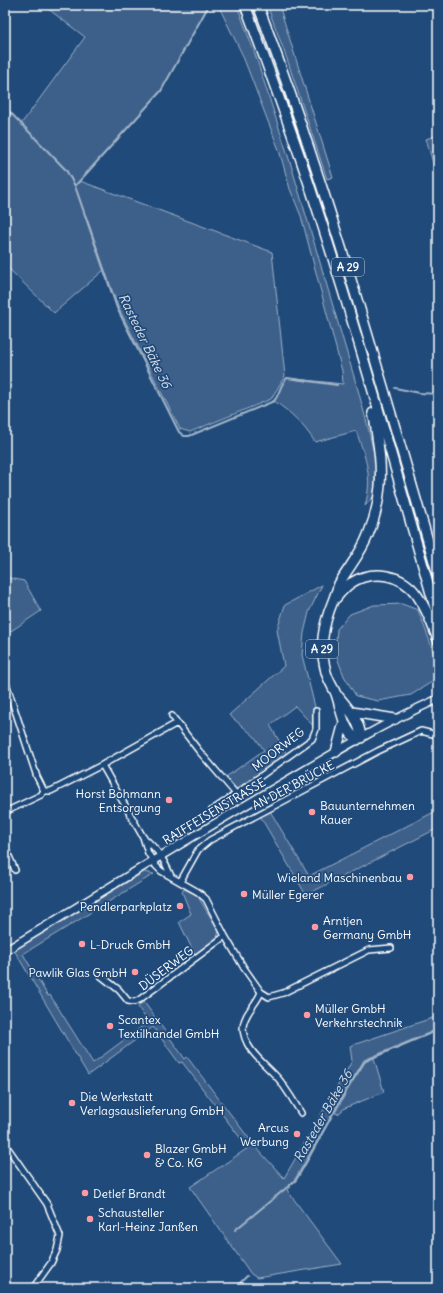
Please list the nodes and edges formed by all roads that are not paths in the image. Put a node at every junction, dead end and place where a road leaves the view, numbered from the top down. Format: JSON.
{"nodes":[{"id":1,"x":245,"y":5,"type":"edge"},
{"id":2,"x":258,"y":5,"type":"edge"},
{"id":3,"x":360,"y":350,"type":"junction"},
{"id":4,"x":438,"y":575,"type":"edge"},
{"id":5,"x":332,"y":602,"type":"junction"},
{"id":6,"x":438,"y":618,"type":"edge"},
{"id":7,"x":438,"y":640,"type":"edge"},
{"id":8,"x":5,"y":680,"type":"edge"},
{"id":9,"x":336,"y":694,"type":"junction"},
{"id":10,"x":436,"y":700,"type":"edge"},
{"id":11,"x":316,"y":711,"type":"dead end"},
{"id":12,"x":352,"y":712,"type":"junction"},
{"id":13,"x":172,"y":716,"type":"dead end"},
{"id":14,"x":395,"y":719,"type":"junction"},
{"id":15,"x":344,"y":722,"type":"junction"},
{"id":16,"x":177,"y":723,"type":"junction"},
{"id":17,"x":433,"y":734,"type":"dead end"},
{"id":18,"x":359,"y":739,"type":"junction"},
{"id":19,"x":336,"y":752,"type":"junction"},
{"id":20,"x":102,"y":765,"type":"junction"},
{"id":21,"x":44,"y":791,"type":"junction"},
{"id":22,"x":236,"y":794,"type":"junction"},
{"id":23,"x":212,"y":810,"type":"dead end"},
{"id":24,"x":5,"y":812,"type":"edge"},
{"id":25,"x":143,"y":836,"type":"junction"},
{"id":26,"x":5,"y":847,"type":"edge"},
{"id":27,"x":161,"y":856,"type":"junction"},
{"id":28,"x":153,"y":860,"type":"junction"},
{"id":29,"x":15,"y":870,"type":"dead end"},
{"id":30,"x":171,"y":876,"type":"junction"},
{"id":31,"x":180,"y":882,"type":"junction"},
{"id":32,"x":225,"y":936,"type":"junction"},
{"id":33,"x":391,"y":948,"type":"dead end"},
{"id":34,"x":5,"y":951,"type":"edge"},
{"id":35,"x":100,"y":975,"type":"dead end"},
{"id":36,"x":261,"y":992,"type":"junction"},
{"id":37,"x":301,"y":1113,"type":"dead end"},
{"id":38,"x":5,"y":1144,"type":"edge"},
{"id":39,"x":33,"y":1288,"type":"edge"}],
"edges":[{"from":1,"to":3,"type":"highway","number":"A 29"},
{"from":2,"to":4,"type":"highway","number":"A 29"},
{"from":3,"to":5,"type":"highway"},
{"from":3,"to":6,"type":"highway","number":"A 29"},
{"from":5,"to":7,"type":"highway","number":"A 29"},
{"from":5,"to":9,"type":"highway","number":"A 29"},
{"from":8,"to":21,"type":"street"},
{"from":9,"to":12,"type":"highway","number":"A 29"},
{"from":9,"to":15,"type":"highway"},
{"from":10,"to":14,"type":"main road","name":"RAIFFEISENSTRASSE"},
{"from":11,"to":22,"type":"street","name":"MOORWEG"},
{"from":12,"to":14,"type":"highway"},
{"from":12,"to":18,"type":"highway","number":"A 29"},
{"from":13,"to":16,"type":"street"},
{"from":14,"to":18,"type":"main road","name":"RAIFFEISENSTRASSE"},
{"from":15,"to":18,"type":"highway"},
{"from":15,"to":19,"type":"highway"},
{"from":16,"to":20,"type":"street"},
{"from":16,"to":22,"type":"street"},
{"from":17,"to":31,"type":"street","name":"AN DER BRÜCKE"},
{"from":18,"to":19,"type":"main road","name":"RAIFFEISENSTRASSE"},
{"from":19,"to":27,"type":"main road","name":"RAIFFEISENSTRASSE"},
{"from":20,"to":21,"type":"street"},
{"from":20,"to":25,"type":"street"},
{"from":21,"to":24,"type":"street"},
{"from":22,"to":23,"type":"street","name":"MOORWEG"},
{"from":25,"to":27,"type":"street"},
{"from":25,"to":28,"type":"street"},
{"from":26,"to":29,"type":"street"},
{"from":27,"to":28,"type":"main road","name":"RAIFFEISENSTRASSE"},
{"from":27,"to":30,"type":"street"},
{"from":28,"to":30,"type":"street"},
{"from":28,"to":34,"type":"main road","name":"RAIFFEISENSTRASSE"},
{"from":30,"to":31,"type":"street"},
{"from":31,"to":32,"type":"street"},
{"from":32,"to":35,"type":"street","name":"DÜSERWEG"},
{"from":32,"to":36,"type":"street"},
{"from":33,"to":36,"type":"street"},
{"from":36,"to":37,"type":"street"},
{"from":38,"to":39,"type":"street"}]}
